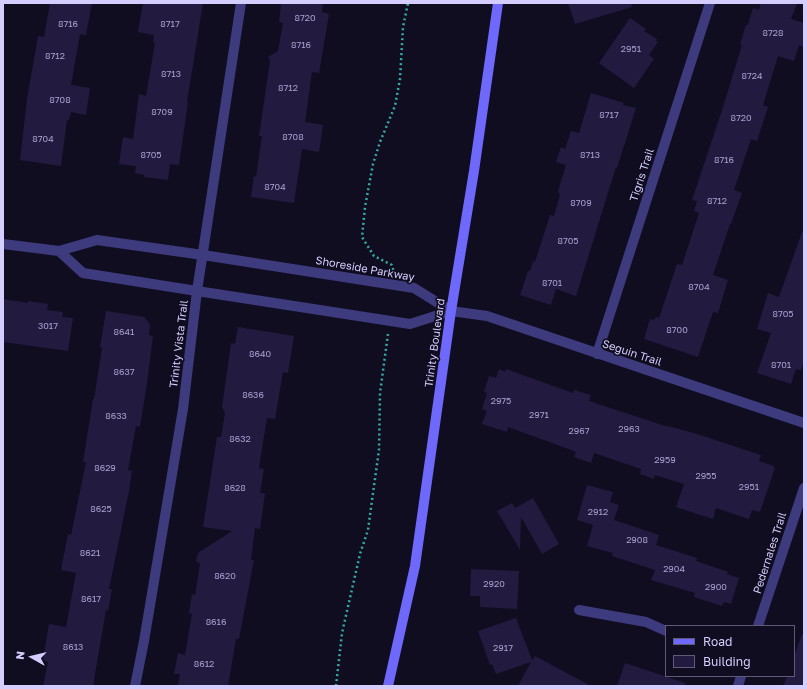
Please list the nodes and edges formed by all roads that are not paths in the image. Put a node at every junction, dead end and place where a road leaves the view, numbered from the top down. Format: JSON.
{"nodes":[{"id":1,"x":241,"y":3,"type":"edge"},
{"id":2,"x":498,"y":3,"type":"edge"},
{"id":3,"x":710,"y":3,"type":"edge"},
{"id":4,"x":3,"y":244,"type":"edge"},
{"id":5,"x":59,"y":251,"type":"junction"},
{"id":6,"x":203,"y":255,"type":"junction"},
{"id":7,"x":197,"y":291,"type":"junction"},
{"id":8,"x":451,"y":311,"type":"junction"},
{"id":9,"x":597,"y":354,"type":"junction"},
{"id":10,"x":804,"y":423,"type":"edge"},
{"id":11,"x":804,"y":488,"type":"edge"},
{"id":12,"x":579,"y":610,"type":"dead end"},
{"id":13,"x":758,"y":625,"type":"edge"},
{"id":14,"x":665,"y":631,"type":"edge"},
{"id":15,"x":135,"y":686,"type":"edge"},
{"id":16,"x":388,"y":686,"type":"edge"}],
"edges":[{"from":1,"to":6,"type":"street","name":"Trinity Vista Trail"},
{"from":2,"to":8,"type":"main road","name":"Trinity Boulevard"},
{"from":3,"to":9,"type":"street","name":"Tigris Trail"},
{"from":4,"to":5,"type":"street","name":"Shoreside Parkway"},
{"from":5,"to":6,"type":"street","name":"Shoreside Parkway"},
{"from":5,"to":7,"type":"street"},
{"from":6,"to":7,"type":"street","name":"Trinity Vista Trail"},
{"from":6,"to":8,"type":"street","name":"Shoreside Parkway"},
{"from":7,"to":8,"type":"street"},
{"from":7,"to":15,"type":"street","name":"Trinity Vista Trail"},
{"from":8,"to":9,"type":"street","name":"Seguin Trail"},
{"from":8,"to":16,"type":"main road","name":"Trinity Boulevard"},
{"from":9,"to":10,"type":"street","name":"Seguin Trail"},
{"from":11,"to":13,"type":"street","name":"Pedernales Trail"},
{"from":12,"to":14,"type":"street"}]}
